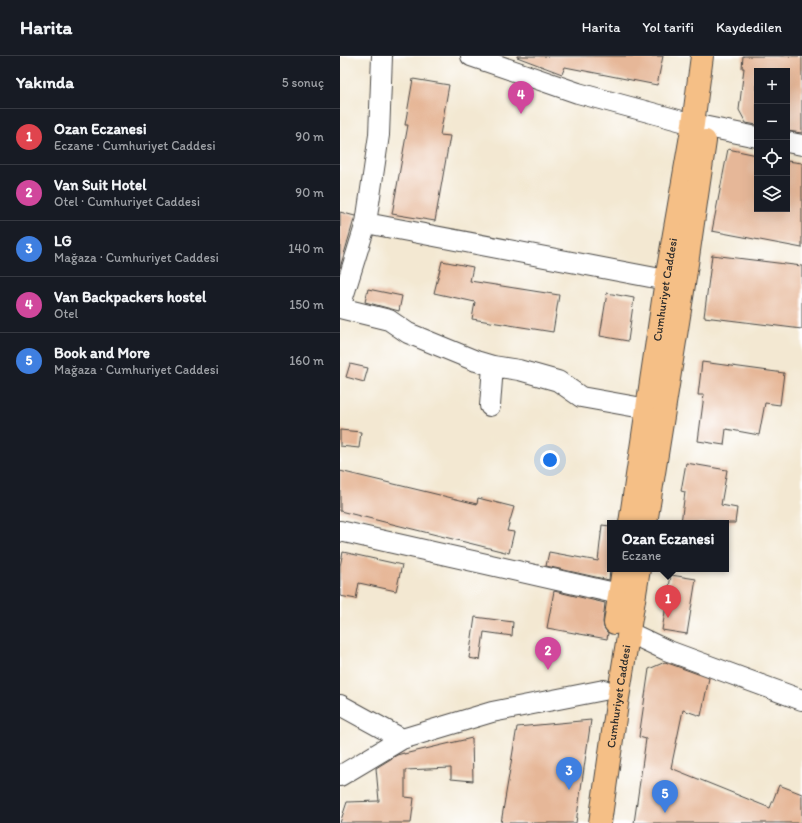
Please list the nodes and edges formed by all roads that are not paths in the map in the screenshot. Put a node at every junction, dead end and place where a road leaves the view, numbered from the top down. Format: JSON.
{"nodes":[{"id":1,"x":382,"y":56,"type":"edge"},
{"id":2,"x":471,"y":56,"type":"edge"},
{"id":3,"x":702,"y":56,"type":"edge"},
{"id":4,"x":717,"y":56,"type":"edge"},
{"id":5,"x":700,"y":125,"type":"junction"},
{"id":6,"x":754,"y":135,"type":"edge"},
{"id":7,"x":790,"y":143,"type":"edge"},
{"id":8,"x":802,"y":145,"type":"edge"},
{"id":9,"x":366,"y":223,"type":"junction"},
{"id":10,"x":666,"y":280,"type":"junction"},
{"id":11,"x":340,"y":307,"type":"edge"},
{"id":12,"x":493,"y":366,"type":"junction"},
{"id":13,"x":490,"y":406,"type":"dead end"},
{"id":14,"x":648,"y":409,"type":"junction"},
{"id":15,"x":630,"y":520,"type":"edge"},
{"id":16,"x":646,"y":520,"type":"edge"},
{"id":17,"x":340,"y":531,"type":"edge"},
{"id":18,"x":623,"y":572,"type":"edge"},
{"id":19,"x":638,"y":572,"type":"edge"},
{"id":20,"x":619,"y":594,"type":"junction"},
{"id":21,"x":628,"y":632,"type":"junction"},
{"id":22,"x":604,"y":690,"type":"junction"},
{"id":23,"x":802,"y":700,"type":"edge"},
{"id":24,"x":340,"y":704,"type":"edge"},
{"id":25,"x":402,"y":739,"type":"junction"},
{"id":26,"x":340,"y":776,"type":"edge"},
{"id":27,"x":584,"y":823,"type":"edge"},
{"id":28,"x":600,"y":823,"type":"edge"}],
"edges":[{"from":1,"to":9,"type":"street"},
{"from":2,"to":5,"type":"street"},
{"from":3,"to":5,"type":"main road","name":"Cumhuriyet Caddesi"},
{"from":4,"to":5,"type":"main road","name":"Cumhuriyet Caddesi"},
{"from":5,"to":6,"type":"street"},
{"from":5,"to":10,"type":"main road","name":"Cumhuriyet Caddesi"},
{"from":5,"to":16,"type":"main road","name":"Cumhuriyet Caddesi"},
{"from":7,"to":8,"type":"street"},
{"from":9,"to":10,"type":"street"},
{"from":9,"to":11,"type":"street"},
{"from":10,"to":14,"type":"main road","name":"Cumhuriyet Caddesi"},
{"from":11,"to":12,"type":"street"},
{"from":12,"to":13,"type":"street"},
{"from":12,"to":14,"type":"street"},
{"from":14,"to":15,"type":"main road","name":"Cumhuriyet Caddesi"},
{"from":17,"to":20,"type":"street"},
{"from":18,"to":20,"type":"main road","name":"Cumhuriyet Caddesi"},
{"from":19,"to":21,"type":"main road","name":"Cumhuriyet Caddesi"},
{"from":20,"to":22,"type":"main road","name":"Cumhuriyet Caddesi"},
{"from":21,"to":23,"type":"street"},
{"from":21,"to":28,"type":"main road","name":"Cumhuriyet Caddesi"},
{"from":22,"to":25,"type":"street"},
{"from":22,"to":27,"type":"main road","name":"Cumhuriyet Caddesi"},
{"from":24,"to":25,"type":"street"},
{"from":25,"to":26,"type":"street"}]}
